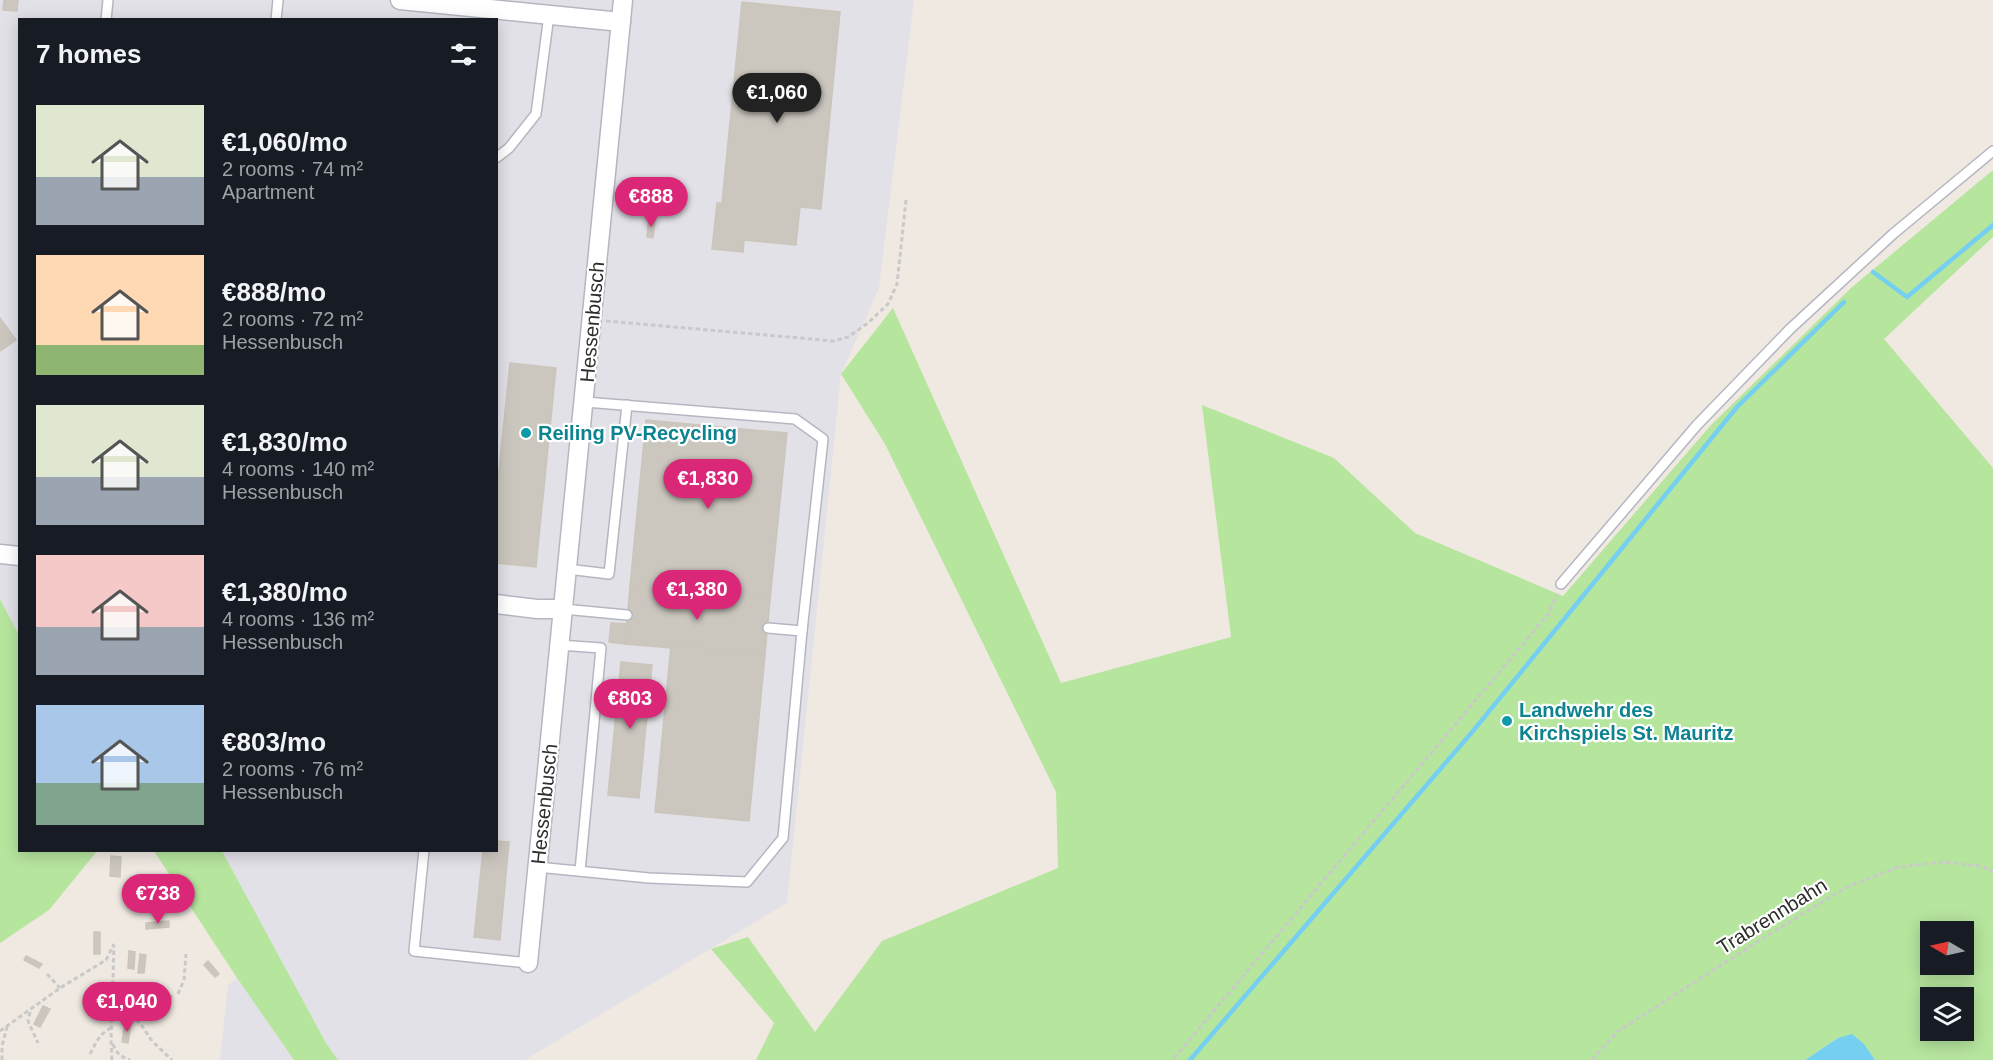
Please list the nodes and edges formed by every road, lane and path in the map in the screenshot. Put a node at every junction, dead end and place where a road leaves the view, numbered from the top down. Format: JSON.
{"nodes":[{"id":1,"x":108,"y":0,"type":"edge"},
{"id":2,"x":278,"y":0,"type":"edge"},
{"id":3,"x":400,"y":0,"type":"edge"},
{"id":4,"x":623,"y":0,"type":"edge"},
{"id":5,"x":549,"y":15,"type":"junction"},
{"id":6,"x":106,"y":18,"type":"edge"},
{"id":7,"x":276,"y":18,"type":"edge"},
{"id":8,"x":621,"y":22,"type":"junction"},
{"id":9,"x":1993,"y":151,"type":"edge"},
{"id":10,"x":498,"y":156,"type":"edge"},
{"id":11,"x":906,"y":200,"type":"dead end"},
{"id":12,"x":593,"y":320,"type":"junction"},
{"id":13,"x":585,"y":402,"type":"junction"},
{"id":14,"x":627,"y":405,"type":"junction"},
{"id":15,"x":0,"y":554,"type":"edge"},
{"id":16,"x":18,"y":556,"type":"edge"},
{"id":17,"x":567,"y":569,"type":"junction"},
{"id":18,"x":1561,"y":584,"type":"joint"},
{"id":19,"x":498,"y":604,"type":"edge"},
{"id":20,"x":563,"y":609,"type":"junction"},
{"id":21,"x":627,"y":615,"type":"dead end"},
{"id":22,"x":768,"y":628,"type":"dead end"},
{"id":23,"x":802,"y":631,"type":"junction"},
{"id":24,"x":559,"y":645,"type":"junction"},
{"id":25,"x":424,"y":852,"type":"edge"},
{"id":26,"x":537,"y":867,"type":"junction"},
{"id":27,"x":580,"y":871,"type":"junction"},
{"id":28,"x":1993,"y":871,"type":"edge"},
{"id":29,"x":186,"y":954,"type":"dead end"},
{"id":30,"x":528,"y":963,"type":"joint"},
{"id":31,"x":47,"y":974,"type":"dead end"},
{"id":32,"x":60,"y":988,"type":"junction"},
{"id":33,"x":178,"y":994,"type":"dead end"},
{"id":34,"x":113,"y":998,"type":"junction"},
{"id":35,"x":31,"y":1011,"type":"junction"},
{"id":36,"x":7,"y":1027,"type":"junction"},
{"id":37,"x":111,"y":1028,"type":"junction"},
{"id":38,"x":0,"y":1031,"type":"edge"},
{"id":39,"x":111,"y":1040,"type":"junction"},
{"id":40,"x":38,"y":1043,"type":"dead end"},
{"id":41,"x":90,"y":1054,"type":"dead end"},
{"id":42,"x":1173,"y":1058,"type":"dead end"},
{"id":43,"x":2,"y":1060,"type":"edge"},
{"id":44,"x":112,"y":1060,"type":"edge"},
{"id":45,"x":130,"y":1060,"type":"edge"},
{"id":46,"x":172,"y":1060,"type":"edge"},
{"id":47,"x":1592,"y":1060,"type":"edge"}],
"edges":[{"from":1,"to":6,"type":"lane"},
{"from":2,"to":7,"type":"lane"},
{"from":3,"to":5,"type":"street"},
{"from":4,"to":8,"type":"street","name":"Hessenbusch"},
{"from":5,"to":8,"type":"street"},
{"from":5,"to":10,"type":"lane"},
{"from":8,"to":12,"type":"street","name":"Hessenbusch"},
{"from":9,"to":18,"type":"lane"},
{"from":11,"to":12,"type":"path"},
{"from":12,"to":13,"type":"street","name":"Hessenbusch"},
{"from":13,"to":14,"type":"lane"},
{"from":13,"to":17,"type":"street","name":"Hessenbusch"},
{"from":14,"to":17,"type":"lane"},
{"from":14,"to":23,"type":"lane"},
{"from":15,"to":16,"type":"street"},
{"from":17,"to":20,"type":"street","name":"Hessenbusch"},
{"from":18,"to":42,"type":"path"},
{"from":19,"to":20,"type":"street"},
{"from":20,"to":21,"type":"lane"},
{"from":20,"to":24,"type":"street","name":"Hessenbusch"},
{"from":22,"to":23,"type":"lane"},
{"from":23,"to":27,"type":"lane"},
{"from":24,"to":26,"type":"street","name":"Hessenbusch"},
{"from":24,"to":27,"type":"lane"},
{"from":25,"to":30,"type":"lane"},
{"from":26,"to":27,"type":"lane"},
{"from":26,"to":30,"type":"street","name":"Hessenbusch"},
{"from":28,"to":47,"type":"path","name":"Trabrennbahn"},
{"from":29,"to":33,"type":"path"},
{"from":31,"to":32,"type":"path"},
{"from":32,"to":34,"type":"path"},
{"from":32,"to":35,"type":"path"},
{"from":34,"to":37,"type":"path"},
{"from":34,"to":46,"type":"path"},
{"from":35,"to":36,"type":"path"},
{"from":35,"to":40,"type":"path"},
{"from":36,"to":38,"type":"path"},
{"from":36,"to":43,"type":"path"},
{"from":37,"to":39,"type":"path"},
{"from":37,"to":41,"type":"path"},
{"from":39,"to":44,"type":"path"},
{"from":39,"to":45,"type":"path"}]}
